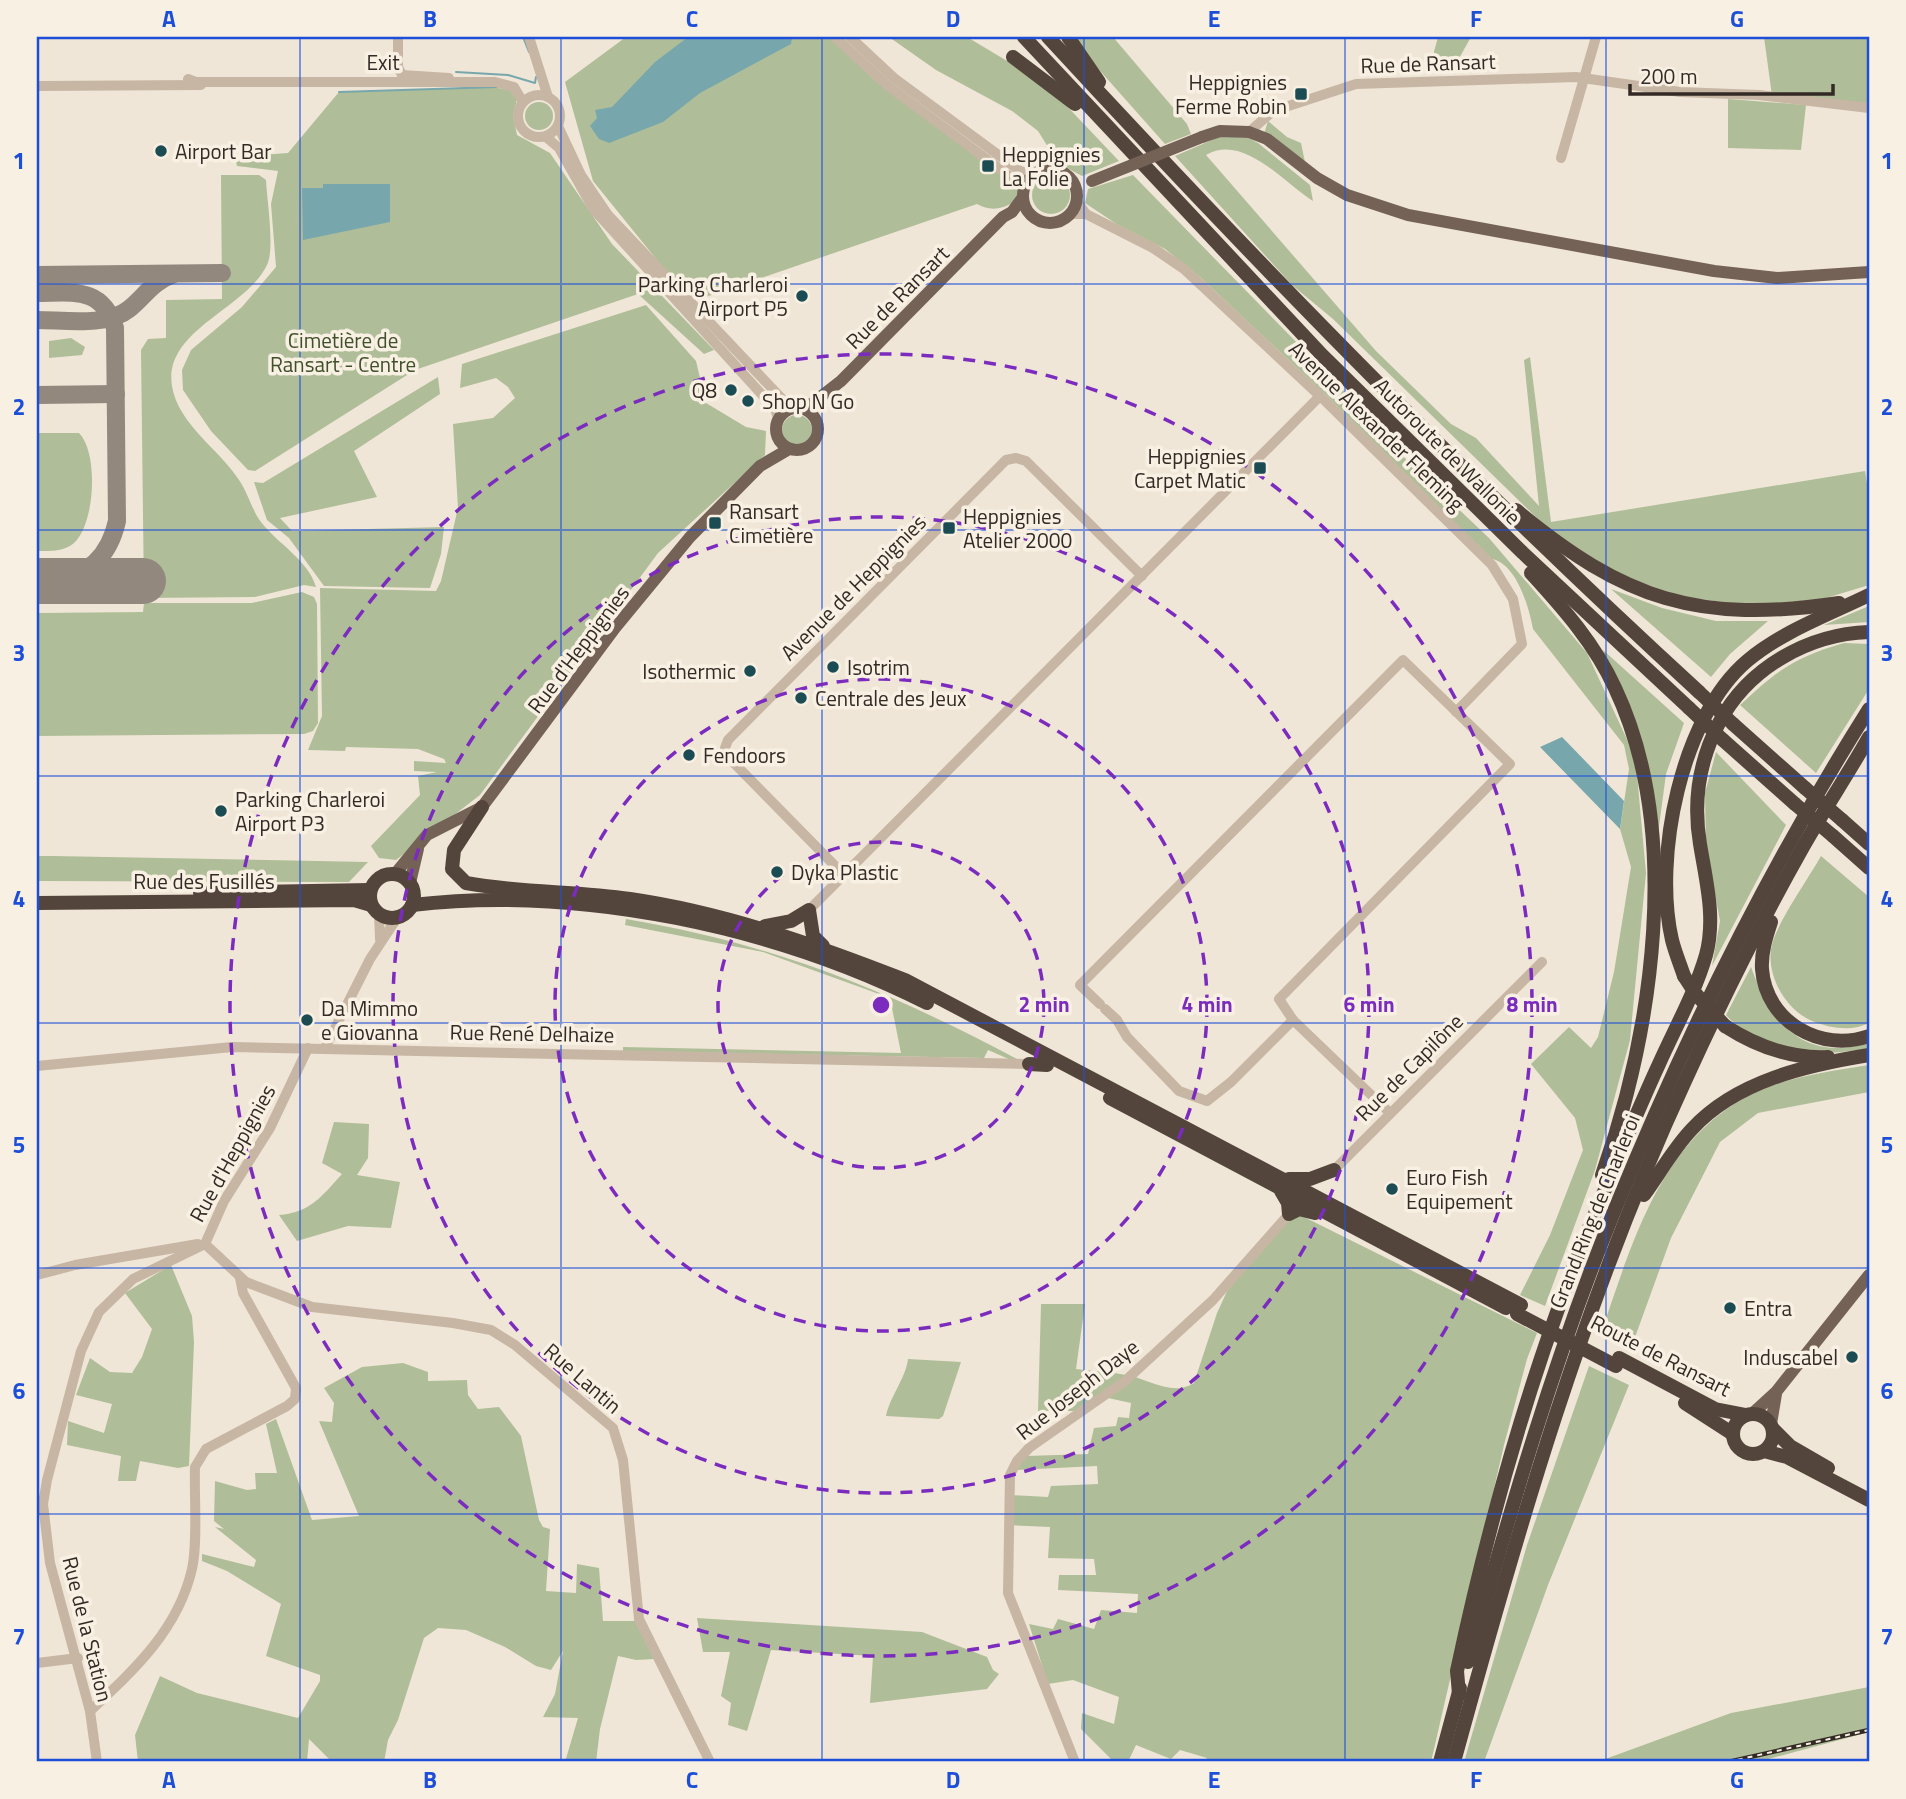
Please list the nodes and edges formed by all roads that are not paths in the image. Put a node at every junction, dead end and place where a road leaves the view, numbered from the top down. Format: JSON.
{"nodes":[{"id":1,"x":398,"y":37,"type":"edge"},
{"id":2,"x":529,"y":37,"type":"edge"},
{"id":3,"x":835,"y":37,"type":"edge"},
{"id":4,"x":850,"y":37,"type":"edge"},
{"id":5,"x":1024,"y":37,"type":"edge"},
{"id":6,"x":1048,"y":37,"type":"edge"},
{"id":7,"x":1068,"y":37,"type":"edge"},
{"id":8,"x":1596,"y":37,"type":"edge"},
{"id":9,"x":1013,"y":57,"type":"dead end"},
{"id":10,"x":1583,"y":78,"type":"junction"},
{"id":11,"x":188,"y":79,"type":"dead end"},
{"id":12,"x":234,"y":82,"type":"junction"},
{"id":13,"x":483,"y":82,"type":"junction"},
{"id":14,"x":37,"y":86,"type":"edge"},
{"id":15,"x":548,"y":97,"type":"junction"},
{"id":16,"x":523,"y":102,"type":"junction"},
{"id":17,"x":1869,"y":108,"type":"edge"},
{"id":18,"x":1121,"y":116,"type":"junction"},
{"id":19,"x":558,"y":127,"type":"junction"},
{"id":20,"x":1249,"y":132,"type":"junction"},
{"id":21,"x":1111,"y":134,"type":"junction"},
{"id":22,"x":546,"y":136,"type":"junction"},
{"id":23,"x":1561,"y":158,"type":"dead end"},
{"id":24,"x":1033,"y":174,"type":"junction"},
{"id":25,"x":1083,"y":190,"type":"junction"},
{"id":26,"x":1024,"y":192,"type":"junction"},
{"id":27,"x":1012,"y":212,"type":"junction"},
{"id":28,"x":1029,"y":213,"type":"junction"},
{"id":29,"x":1070,"y":214,"type":"junction"},
{"id":30,"x":1086,"y":214,"type":"junction"},
{"id":31,"x":1869,"y":272,"type":"edge"},
{"id":32,"x":1869,"y":280,"type":"edge"},
{"id":33,"x":841,"y":381,"type":"junction"},
{"id":34,"x":1320,"y":396,"type":"junction"},
{"id":35,"x":801,"y":408,"type":"junction"},
{"id":36,"x":778,"y":418,"type":"junction"},
{"id":37,"x":816,"y":419,"type":"junction"},
{"id":38,"x":776,"y":435,"type":"junction"},
{"id":39,"x":789,"y":449,"type":"junction"},
{"id":40,"x":760,"y":466,"type":"junction"},
{"id":41,"x":1488,"y":495,"type":"junction"},
{"id":42,"x":1522,"y":553,"type":"junction"},
{"id":43,"x":1142,"y":576,"type":"junction"},
{"id":44,"x":1863,"y":598,"type":"edge"},
{"id":45,"x":1869,"y":632,"type":"edge"},
{"id":46,"x":1869,"y":709,"type":"edge"},
{"id":47,"x":1456,"y":712,"type":"junction"},
{"id":48,"x":1869,"y":737,"type":"edge"},
{"id":49,"x":1869,"y":751,"type":"edge"},
{"id":50,"x":1854,"y":763,"type":"junction"},
{"id":51,"x":482,"y":807,"type":"junction"},
{"id":52,"x":1866,"y":840,"type":"edge"},
{"id":53,"x":420,"y":842,"type":"junction"},
{"id":54,"x":1869,"y":868,"type":"edge"},
{"id":55,"x":395,"y":874,"type":"junction"},
{"id":56,"x":844,"y":875,"type":"junction"},
{"id":57,"x":524,"y":888,"type":"junction"},
{"id":58,"x":37,"y":894,"type":"edge"},
{"id":59,"x":412,"y":894,"type":"junction"},
{"id":60,"x":1778,"y":894,"type":"junction"},
{"id":61,"x":37,"y":903,"type":"edge"},
{"id":62,"x":373,"y":903,"type":"junction"},
{"id":63,"x":809,"y":910,"type":"junction"},
{"id":64,"x":397,"y":918,"type":"junction"},
{"id":65,"x":755,"y":926,"type":"junction"},
{"id":66,"x":379,"y":943,"type":"junction"},
{"id":67,"x":827,"y":949,"type":"junction"},
{"id":68,"x":1542,"y":962,"type":"dead end"},
{"id":69,"x":1293,"y":1020,"type":"junction"},
{"id":70,"x":1869,"y":1036,"type":"edge"},
{"id":71,"x":308,"y":1048,"type":"junction"},
{"id":72,"x":325,"y":1048,"type":"junction"},
{"id":73,"x":1869,"y":1055,"type":"edge"},
{"id":74,"x":1854,"y":1057,"type":"junction"},
{"id":75,"x":1029,"y":1065,"type":"joint"},
{"id":76,"x":1047,"y":1065,"type":"junction"},
{"id":77,"x":37,"y":1066,"type":"edge"},
{"id":78,"x":1390,"y":1113,"type":"junction"},
{"id":79,"x":1334,"y":1170,"type":"junction"},
{"id":80,"x":1282,"y":1184,"type":"junction"},
{"id":81,"x":1633,"y":1205,"type":"junction"},
{"id":82,"x":1335,"y":1213,"type":"junction"},
{"id":83,"x":1289,"y":1214,"type":"junction"},
{"id":84,"x":1588,"y":1231,"type":"junction"},
{"id":85,"x":205,"y":1244,"type":"junction"},
{"id":86,"x":37,"y":1275,"type":"edge"},
{"id":87,"x":1869,"y":1275,"type":"edge"},
{"id":88,"x":240,"y":1278,"type":"junction"},
{"id":89,"x":1617,"y":1362,"type":"junction"},
{"id":90,"x":1776,"y":1392,"type":"junction"},
{"id":91,"x":1749,"y":1415,"type":"junction"},
{"id":92,"x":1772,"y":1427,"type":"junction"},
{"id":93,"x":1733,"y":1434,"type":"junction"},
{"id":94,"x":1764,"y":1451,"type":"junction"},
{"id":95,"x":1869,"y":1490,"type":"edge"},
{"id":96,"x":37,"y":1491,"type":"edge"},
{"id":97,"x":1869,"y":1500,"type":"edge"},
{"id":98,"x":43,"y":1504,"type":"junction"},
{"id":99,"x":78,"y":1658,"type":"junction"},
{"id":100,"x":37,"y":1663,"type":"edge"},
{"id":101,"x":1459,"y":1694,"type":"junction"},
{"id":102,"x":90,"y":1711,"type":"junction"},
{"id":103,"x":97,"y":1762,"type":"edge"},
{"id":104,"x":710,"y":1762,"type":"edge"},
{"id":105,"x":1075,"y":1762,"type":"edge"},
{"id":106,"x":1440,"y":1762,"type":"edge"},
{"id":107,"x":1454,"y":1762,"type":"edge"}],
"edges":[{"from":1,"to":13,"type":"street"},
{"from":2,"to":15,"type":"street"},
{"from":3,"to":26,"type":"street"},
{"from":4,"to":24,"type":"street"},
{"from":5,"to":21,"type":"highway","name":"Autoroute de Wallonie"},
{"from":6,"to":18,"type":"highway","name":"Autoroute de Wallonie"},
{"from":7,"to":18,"type":"highway"},
{"from":8,"to":10,"type":"street"},
{"from":9,"to":21,"type":"highway"},
{"from":10,"to":17,"type":"street","name":"Rue de Ransart"},
{"from":10,"to":20,"type":"street","name":"Rue de Ransart"},
{"from":10,"to":23,"type":"street"},
{"from":11,"to":12,"type":"street"},
{"from":12,"to":13,"type":"street","name":"Exit"},
{"from":12,"to":14,"type":"street"},
{"from":13,"to":16,"type":"street","name":"Exit"},
{"from":15,"to":16,"type":"street"},
{"from":15,"to":19,"type":"street"},
{"from":16,"to":22,"type":"street"},
{"from":18,"to":41,"type":"highway","name":"Autoroute de Wallonie"},
{"from":19,"to":22,"type":"street"},
{"from":19,"to":35,"type":"street"},
{"from":20,"to":25,"type":"main road","bridge":true},
{"from":20,"to":31,"type":"main road"},
{"from":20,"to":32,"type":"main road"},
{"from":21,"to":42,"type":"highway","name":"Autoroute de Wallonie"},
{"from":22,"to":36,"type":"street"},
{"from":24,"to":25,"type":"main road"},
{"from":24,"to":26,"type":"main road"},
{"from":25,"to":29,"type":"main road"},
{"from":25,"to":30,"type":"street","name":"Avenue Alexander Fleming"},
{"from":26,"to":27,"type":"main road","name":"Rue de Ransart"},
{"from":26,"to":28,"type":"main road"},
{"from":27,"to":28,"type":"main road"},
{"from":27,"to":33,"type":"main road","name":"Rue de Ransart"},
{"from":28,"to":29,"type":"main road"},
{"from":29,"to":30,"type":"street","name":"Avenue Alexander Fleming"},
{"from":30,"to":34,"type":"street","name":"Avenue Alexander Fleming"},
{"from":33,"to":35,"type":"main road","name":"Rue de Ransart"},
{"from":33,"to":37,"type":"main road","name":"Rue de Ransart"},
{"from":34,"to":43,"type":"street"},
{"from":34,"to":47,"type":"street","name":"Avenue Alexander Fleming"},
{"from":35,"to":36,"type":"main road"},
{"from":35,"to":37,"type":"main road"},
{"from":36,"to":38,"type":"main road"},
{"from":37,"to":39,"type":"main road"},
{"from":38,"to":39,"type":"main road"},
{"from":38,"to":40,"type":"main road","name":"Rue d'Heppignies"},
{"from":39,"to":40,"type":"main road","name":"Rue d'Heppignies"},
{"from":40,"to":51,"type":"main road","name":"Rue d'Heppignies"},
{"from":41,"to":44,"type":"highway"},
{"from":41,"to":52,"type":"highway","name":"Autoroute de Wallonie","bridge":true},
{"from":42,"to":54,"type":"highway","name":"Autoroute de Wallonie","bridge":true},
{"from":42,"to":84,"type":"highway"},
{"from":43,"to":56,"type":"street"},
{"from":43,"to":56,"type":"street","name":"Avenue de Heppignies"},
{"from":44,"to":74,"type":"highway","bridge":true},
{"from":45,"to":84,"type":"highway"},
{"from":46,"to":101,"type":"highway","name":"Grand Ring de Charleroi"},
{"from":47,"to":69,"type":"street"},
{"from":47,"to":69,"type":"street"},
{"from":48,"to":50,"type":"highway","name":"Grand Ring de Charleroi"},
{"from":49,"to":50,"type":"highway"},
{"from":50,"to":60,"type":"highway","name":"Grand Ring de Charleroi"},
{"from":51,"to":53,"type":"main road","name":"Rue d'Heppignies"},
{"from":51,"to":57,"type":"highway"},
{"from":53,"to":55,"type":"main road","name":"Rue d'Heppignies"},
{"from":53,"to":59,"type":"main road"},
{"from":55,"to":59,"type":"highway"},
{"from":55,"to":62,"type":"highway"},
{"from":56,"to":63,"type":"street"},
{"from":57,"to":59,"type":"highway"},
{"from":57,"to":65,"type":"highway"},
{"from":58,"to":62,"type":"highway","name":"Rue des Fusillés"},
{"from":59,"to":64,"type":"highway"},
{"from":59,"to":76,"type":"highway"},
{"from":60,"to":70,"type":"highway"},
{"from":60,"to":81,"type":"highway","name":"Grand Ring de Charleroi"},
{"from":61,"to":62,"type":"highway","name":"Rue des Fusillés"},
{"from":62,"to":64,"type":"highway"},
{"from":62,"to":66,"type":"street"},
{"from":63,"to":65,"type":"highway"},
{"from":63,"to":67,"type":"highway"},
{"from":64,"to":66,"type":"street"},
{"from":65,"to":67,"type":"highway"},
{"from":66,"to":72,"type":"street"},
{"from":67,"to":80,"type":"highway"},
{"from":68,"to":78,"type":"street","name":"Rue de Capilône"},
{"from":69,"to":78,"type":"street"},
{"from":71,"to":72,"type":"street","name":"Rue René Delhaize"},
{"from":71,"to":77,"type":"street","name":"Rue René Delhaize"},
{"from":71,"to":85,"type":"street","name":"Rue d'Heppignies"},
{"from":72,"to":75,"type":"street","name":"Rue René Delhaize"},
{"from":73,"to":74,"type":"highway"},
{"from":74,"to":81,"type":"highway"},
{"from":75,"to":76,"type":"highway"},
{"from":76,"to":80,"type":"highway"},
{"from":78,"to":79,"type":"street","name":"Rue de Capilône"},
{"from":79,"to":80,"type":"highway"},
{"from":79,"to":82,"type":"highway"},
{"from":80,"to":82,"type":"highway","name":"Route de Ransart"},
{"from":80,"to":83,"type":"highway"},
{"from":81,"to":107,"type":"highway","name":"Grand Ring de Charleroi"},
{"from":82,"to":83,"type":"highway"},
{"from":82,"to":89,"type":"highway","name":"Route de Ransart","bridge":true},
{"from":83,"to":105,"type":"street","name":"Rue Joseph Daye"},
{"from":84,"to":101,"type":"highway"},
{"from":85,"to":86,"type":"street"},
{"from":85,"to":88,"type":"street","name":"Rue Lantin"},
{"from":85,"to":98,"type":"street","name":"Rue d'Heppignies"},
{"from":87,"to":90,"type":"main road"},
{"from":88,"to":102,"type":"street"},
{"from":88,"to":104,"type":"street","name":"Rue Lantin"},
{"from":89,"to":91,"type":"highway","name":"Route de Ransart"},
{"from":89,"to":93,"type":"highway","name":"Route de Ransart"},
{"from":90,"to":91,"type":"main road"},
{"from":90,"to":92,"type":"main road"},
{"from":91,"to":92,"type":"highway"},
{"from":91,"to":93,"type":"highway"},
{"from":92,"to":94,"type":"highway"},
{"from":92,"to":95,"type":"highway"},
{"from":93,"to":94,"type":"highway"},
{"from":94,"to":97,"type":"highway"},
{"from":96,"to":98,"type":"street"},
{"from":98,"to":99,"type":"street","name":"Rue de la Station"},
{"from":99,"to":100,"type":"street"},
{"from":99,"to":102,"type":"street","name":"Rue de la Station"},
{"from":101,"to":106,"type":"highway","name":"Grand Ring de Charleroi"},
{"from":102,"to":103,"type":"street","name":"Rue de la Station"}]}
